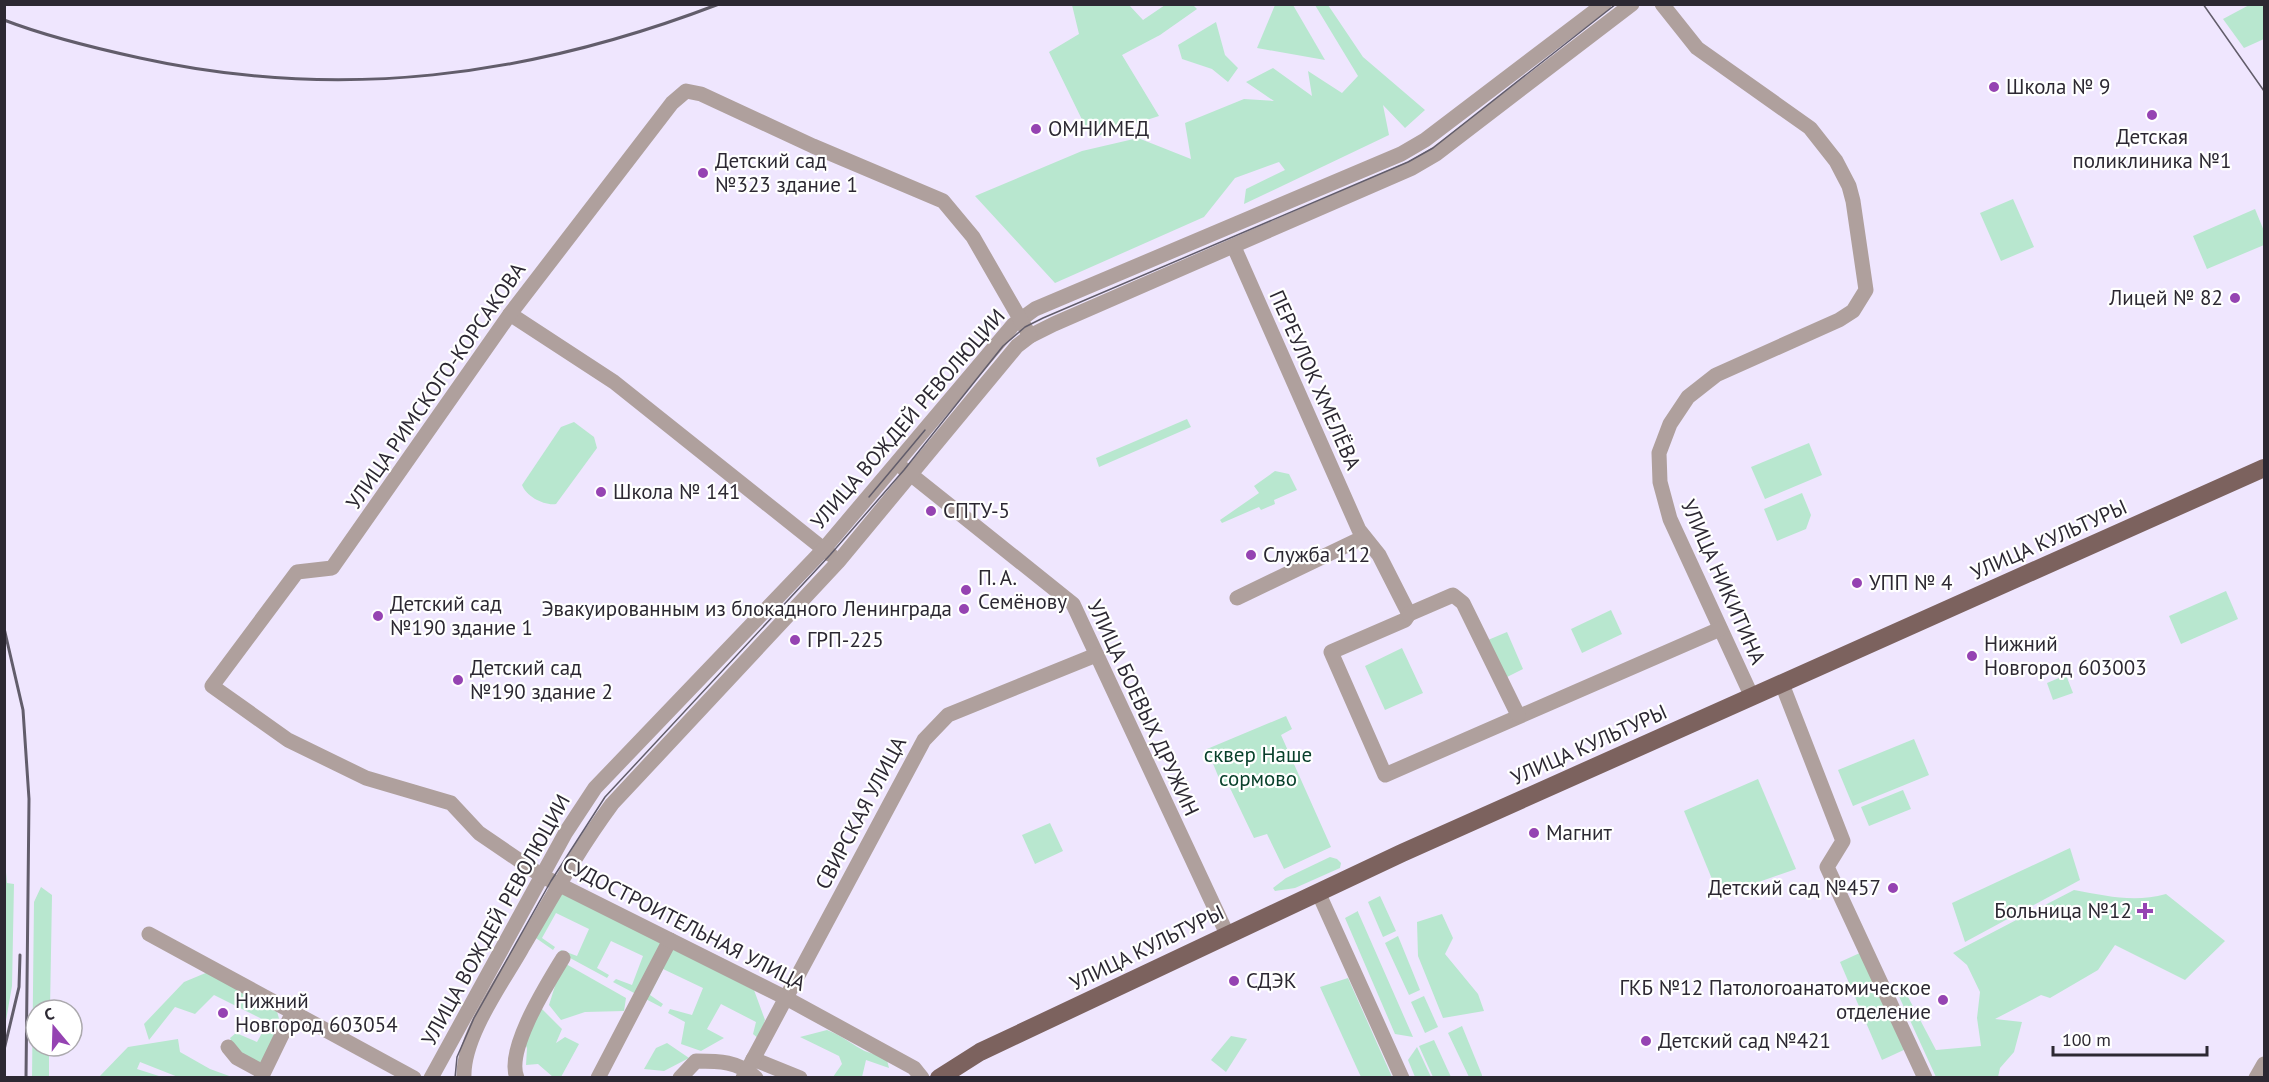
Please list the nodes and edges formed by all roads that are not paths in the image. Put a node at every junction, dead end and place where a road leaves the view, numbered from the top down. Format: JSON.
{"nodes":[{"id":1,"x":1604,"y":4,"type":"edge"},
{"id":2,"x":1632,"y":4,"type":"edge"},
{"id":3,"x":1662,"y":4,"type":"edge"},
{"id":4,"x":1233,"y":247,"type":"junction"},
{"id":5,"x":510,"y":314,"type":"junction"},
{"id":6,"x":1021,"y":318,"type":"junction"},
{"id":7,"x":1030,"y":336,"type":"junction"},
{"id":8,"x":897,"y":463,"type":"junction"},
{"id":9,"x":2265,"y":468,"type":"edge"},
{"id":10,"x":912,"y":475,"type":"junction"},
{"id":11,"x":1361,"y":534,"type":"junction"},
{"id":12,"x":824,"y":550,"type":"junction"},
{"id":13,"x":838,"y":562,"type":"junction"},
{"id":14,"x":1237,"y":598,"type":"dead end"},
{"id":15,"x":1409,"y":614,"type":"junction"},
{"id":16,"x":1720,"y":629,"type":"junction"},
{"id":17,"x":1096,"y":655,"type":"junction"},
{"id":18,"x":1782,"y":684,"type":"junction"},
{"id":19,"x":212,"y":686,"type":"joint"},
{"id":20,"x":1752,"y":697,"type":"junction"},
{"id":21,"x":1518,"y":716,"type":"junction"},
{"id":22,"x":542,"y":876,"type":"junction"},
{"id":23,"x":558,"y":884,"type":"junction"},
{"id":24,"x":1318,"y":892,"type":"junction"},
{"id":25,"x":149,"y":933,"type":"dead end"},
{"id":26,"x":1227,"y":934,"type":"junction"},
{"id":27,"x":670,"y":940,"type":"junction"},
{"id":28,"x":563,"y":958,"type":"dead end"},
{"id":29,"x":786,"y":998,"type":"junction"},
{"id":30,"x":293,"y":1012,"type":"junction"},
{"id":31,"x":228,"y":1047,"type":"dead end"},
{"id":32,"x":2265,"y":1064,"type":"edge"},
{"id":33,"x":750,"y":1071,"type":"edge"},
{"id":34,"x":262,"y":1075,"type":"edge"},
{"id":35,"x":414,"y":1077,"type":"edge"},
{"id":36,"x":431,"y":1077,"type":"edge"},
{"id":37,"x":464,"y":1077,"type":"edge"},
{"id":38,"x":517,"y":1077,"type":"edge"},
{"id":39,"x":598,"y":1077,"type":"edge"},
{"id":40,"x":680,"y":1077,"type":"edge"},
{"id":41,"x":800,"y":1077,"type":"edge"},
{"id":42,"x":922,"y":1077,"type":"edge"},
{"id":43,"x":939,"y":1077,"type":"edge"},
{"id":44,"x":1401,"y":1077,"type":"edge"},
{"id":45,"x":1925,"y":1077,"type":"edge"},
{"id":46,"x":2256,"y":1077,"type":"edge"}],
"edges":[{"from":1,"to":6,"type":"street","name":"УЛИЦА ВОЖДЕЙ РЕВОЛЮЦИИ"},
{"from":2,"to":4,"type":"street","name":"УЛИЦА ВОЖДЕЙ РЕВОЛЮЦИИ"},
{"from":3,"to":16,"type":"street","name":"УЛИЦА НИКИТИНА"},
{"from":4,"to":7,"type":"street","name":"УЛИЦА ВОЖДЕЙ РЕВОЛЮЦИИ"},
{"from":4,"to":11,"type":"street","name":"ПЕРЕУЛОК ХМЕЛЁВА"},
{"from":5,"to":6,"type":"street","name":"УЛИЦА РИМСКОГО-КОРСАКОВА"},
{"from":5,"to":12,"type":"street"},
{"from":5,"to":19,"type":"street","name":"УЛИЦА РИМСКОГО-КОРСАКОВА"},
{"from":6,"to":7,"type":"street"},
{"from":6,"to":8,"type":"street","name":"УЛИЦА ВОЖДЕЙ РЕВОЛЮЦИИ"},
{"from":7,"to":10,"type":"street","name":"УЛИЦА ВОЖДЕЙ РЕВОЛЮЦИИ"},
{"from":8,"to":10,"type":"street","name":"УЛИЦА БОЕВЫХ ДРУЖИН"},
{"from":8,"to":12,"type":"street","name":"УЛИЦА ВОЖДЕЙ РЕВОЛЮЦИИ"},
{"from":9,"to":18,"type":"main road","name":"УЛИЦА КУЛЬТУРЫ"},
{"from":10,"to":13,"type":"street","name":"УЛИЦА ВОЖДЕЙ РЕВОЛЮЦИИ"},
{"from":10,"to":17,"type":"street","name":"УЛИЦА БОЕВЫХ ДРУЖИН"},
{"from":11,"to":14,"type":"street"},
{"from":11,"to":15,"type":"street","name":"ПЕРЕУЛОК ХМЕЛЁВА"},
{"from":12,"to":13,"type":"street"},
{"from":12,"to":22,"type":"street","name":"УЛИЦА ВОЖДЕЙ РЕВОЛЮЦИИ"},
{"from":13,"to":23,"type":"street","name":"УЛИЦА ВОЖДЕЙ РЕВОЛЮЦИИ"},
{"from":15,"to":21,"type":"street"},
{"from":15,"to":21,"type":"street"},
{"from":16,"to":20,"type":"street","name":"УЛИЦА НИКИТИНА"},
{"from":16,"to":21,"type":"street"},
{"from":17,"to":26,"type":"street","name":"УЛИЦА БОЕВЫХ ДРУЖИН"},
{"from":17,"to":29,"type":"street","name":"СВИРСКАЯ УЛИЦА"},
{"from":18,"to":20,"type":"main road","name":"УЛИЦА КУЛЬТУРЫ"},
{"from":18,"to":45,"type":"street"},
{"from":19,"to":22,"type":"street","name":"СУДОСТРОИТЕЛЬНАЯ УЛИЦА"},
{"from":20,"to":24,"type":"main road","name":"УЛИЦА КУЛЬТУРЫ"},
{"from":22,"to":23,"type":"street","name":"СУДОСТРОИТЕЛЬНАЯ УЛИЦА"},
{"from":22,"to":36,"type":"street","name":"УЛИЦА ВОЖДЕЙ РЕВОЛЮЦИИ"},
{"from":23,"to":27,"type":"street","name":"СУДОСТРОИТЕЛЬНАЯ УЛИЦА"},
{"from":23,"to":37,"type":"street","name":"УЛИЦА ВОЖДЕЙ РЕВОЛЮЦИИ"},
{"from":24,"to":26,"type":"main road","name":"УЛИЦА КУЛЬТУРЫ"},
{"from":24,"to":44,"type":"street"},
{"from":25,"to":30,"type":"street"},
{"from":26,"to":43,"type":"main road","name":"УЛИЦА КУЛЬТУРЫ"},
{"from":27,"to":29,"type":"street","name":"СУДОСТРОИТЕЛЬНАЯ УЛИЦА"},
{"from":27,"to":39,"type":"street"},
{"from":28,"to":38,"type":"street"},
{"from":29,"to":33,"type":"street","name":"СВИРСКАЯ УЛИЦА"},
{"from":29,"to":42,"type":"street","name":"СУДОСТРОИТЕЛЬНАЯ УЛИЦА"},
{"from":30,"to":34,"type":"street"},
{"from":30,"to":35,"type":"street"},
{"from":31,"to":34,"type":"street"},
{"from":32,"to":46,"type":"street"},
{"from":33,"to":40,"type":"street"},
{"from":33,"to":41,"type":"street"}]}
